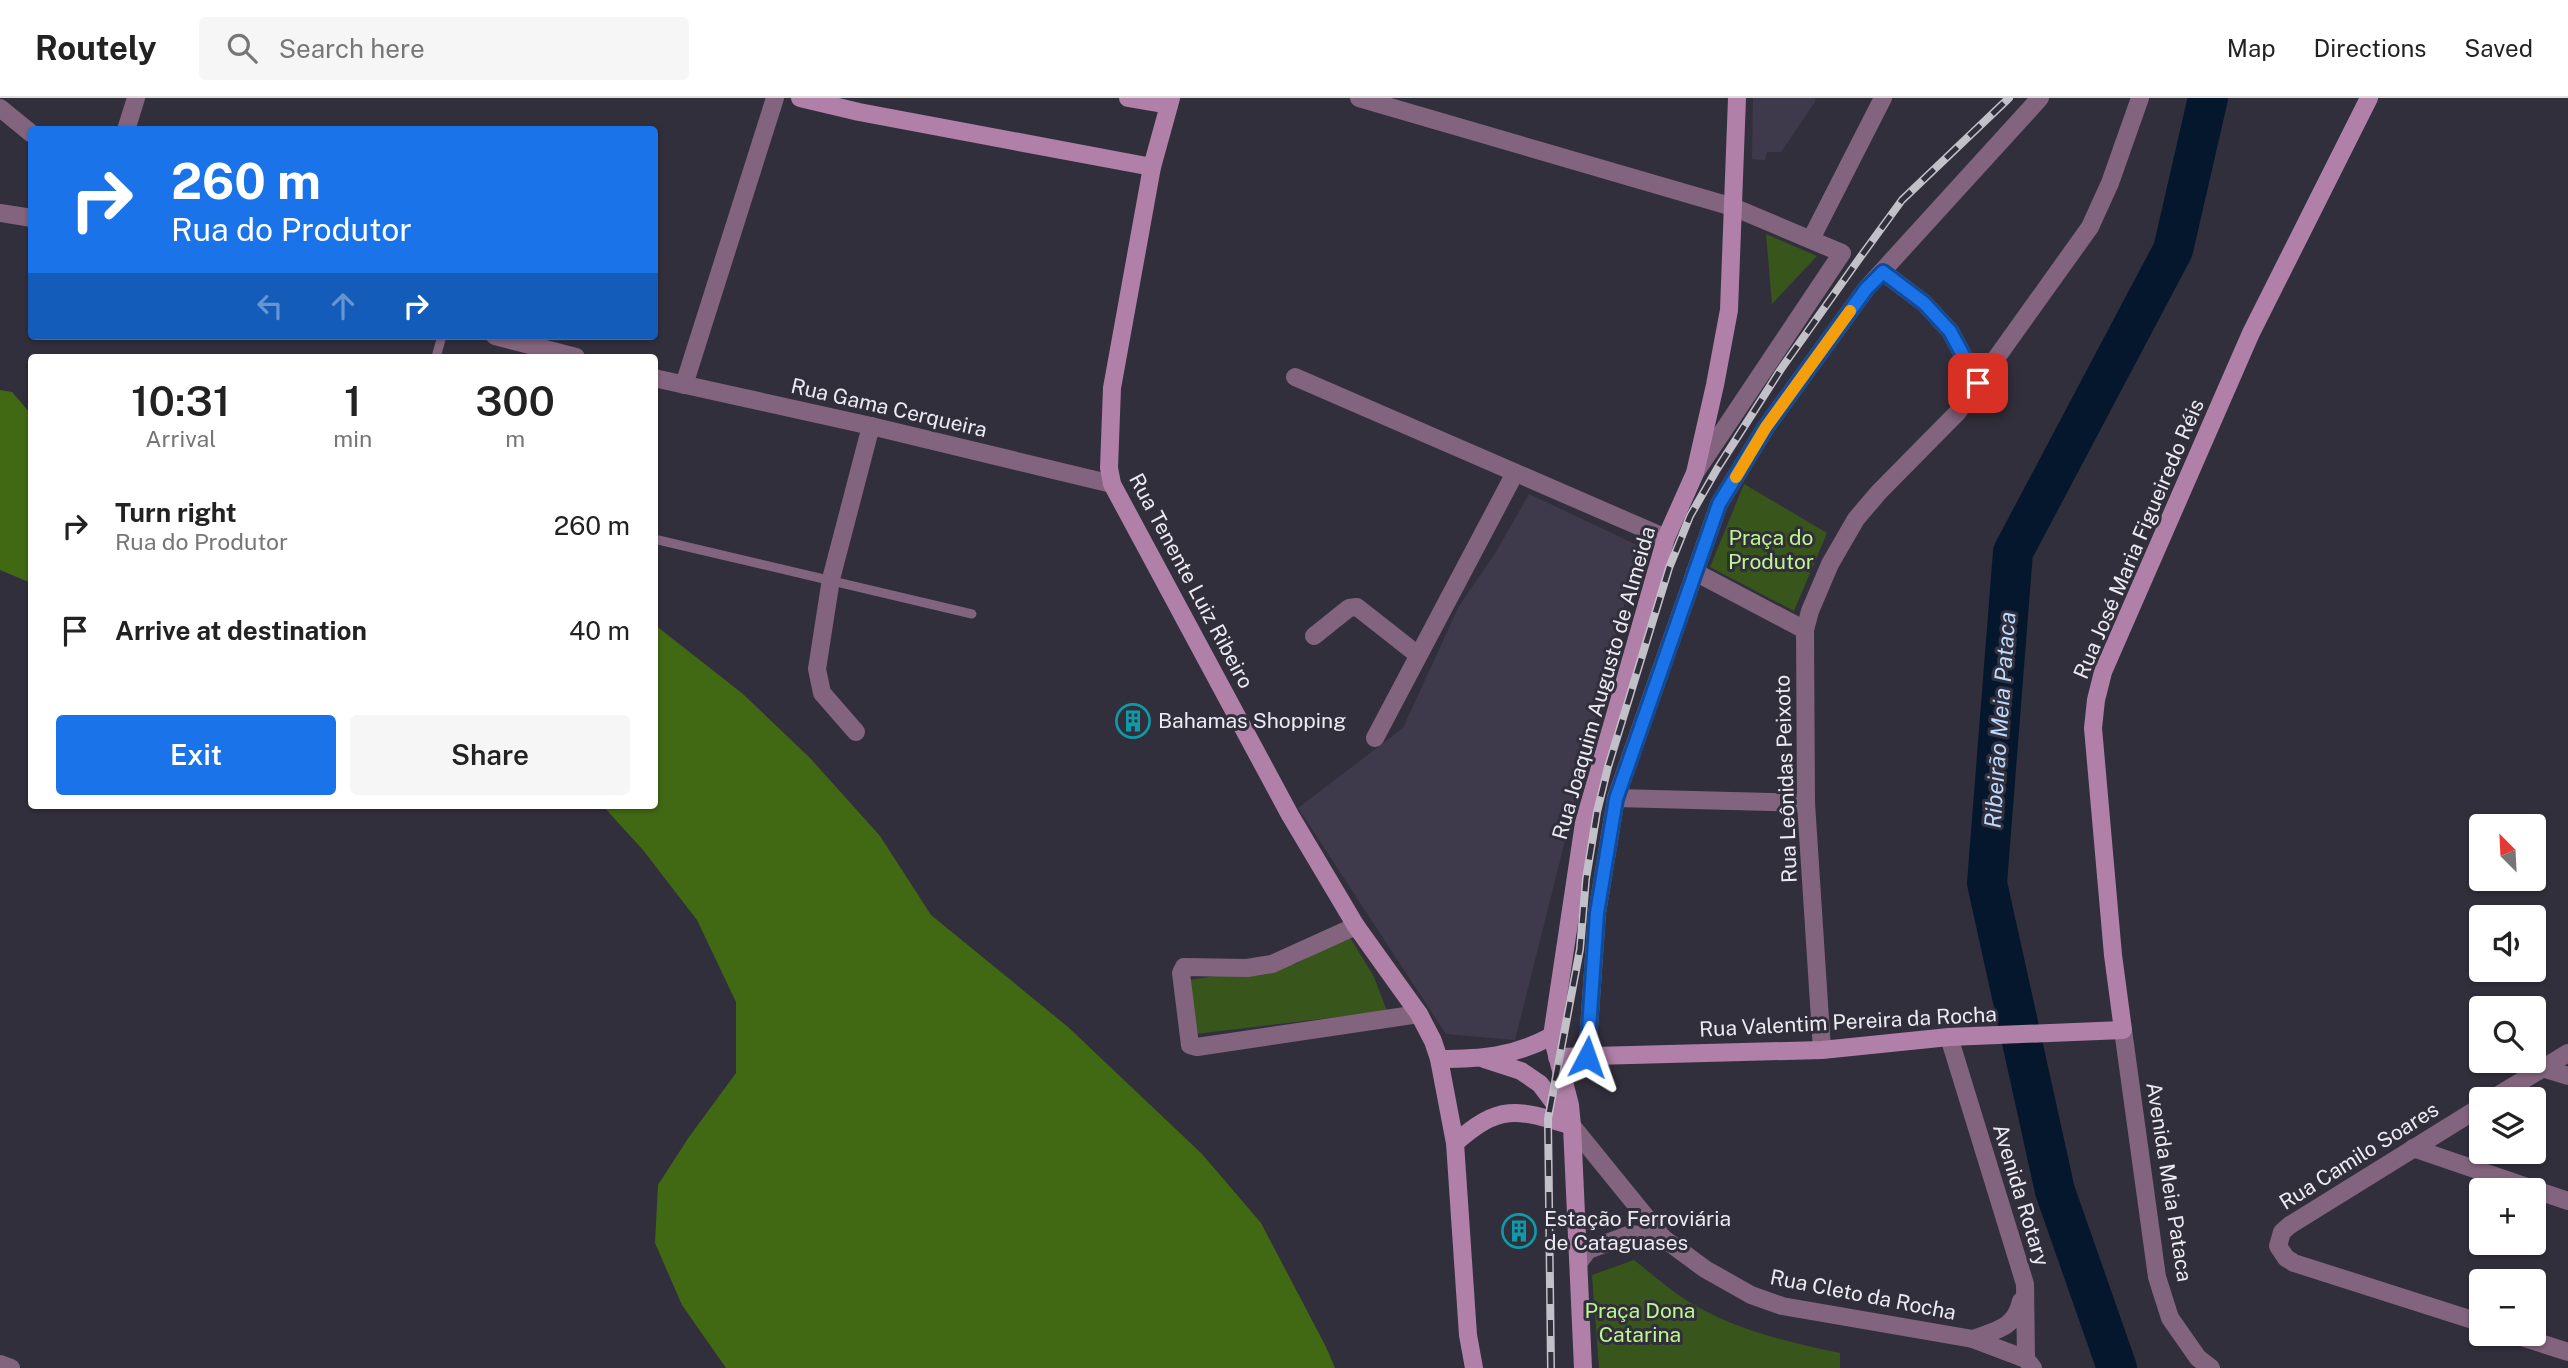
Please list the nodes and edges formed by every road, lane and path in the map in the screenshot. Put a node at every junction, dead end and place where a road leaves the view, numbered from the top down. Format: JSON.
{"nodes":[{"id":1,"x":136,"y":98,"type":"edge"},
{"id":2,"x":775,"y":98,"type":"edge"},
{"id":3,"x":800,"y":98,"type":"edge"},
{"id":4,"x":1128,"y":98,"type":"edge"},
{"id":5,"x":1359,"y":98,"type":"edge"},
{"id":6,"x":1737,"y":98,"type":"edge"},
{"id":7,"x":1883,"y":98,"type":"edge"},
{"id":8,"x":2040,"y":98,"type":"edge"},
{"id":9,"x":2140,"y":98,"type":"edge"},
{"id":10,"x":2369,"y":98,"type":"edge"},
{"id":11,"x":1170,"y":101,"type":"edge"},
{"id":12,"x":0,"y":108,"type":"edge"},
{"id":13,"x":127,"y":126,"type":"edge"},
{"id":14,"x":28,"y":131,"type":"edge"},
{"id":15,"x":1152,"y":167,"type":"junction"},
{"id":16,"x":1733,"y":207,"type":"junction"},
{"id":17,"x":0,"y":214,"type":"edge"},
{"id":18,"x":28,"y":218,"type":"edge"},
{"id":19,"x":1811,"y":239,"type":"junction"},
{"id":20,"x":1883,"y":272,"type":"junction"},
{"id":21,"x":510,"y":340,"type":"edge"},
{"id":22,"x":564,"y":354,"type":"edge"},
{"id":23,"x":1295,"y":377,"type":"dead end"},
{"id":24,"x":658,"y":379,"type":"edge"},
{"id":25,"x":1978,"y":383,"type":"junction"},
{"id":26,"x":684,"y":385,"type":"junction"},
{"id":27,"x":871,"y":426,"type":"junction"},
{"id":28,"x":1515,"y":473,"type":"junction"},
{"id":29,"x":1695,"y":473,"type":"junction"},
{"id":30,"x":1112,"y":484,"type":"junction"},
{"id":31,"x":1666,"y":538,"type":"junction"},
{"id":32,"x":658,"y":540,"type":"edge"},
{"id":33,"x":1695,"y":572,"type":"junction"},
{"id":34,"x":831,"y":579,"type":"junction"},
{"id":35,"x":972,"y":614,"type":"dead end"},
{"id":36,"x":1805,"y":631,"type":"junction"},
{"id":37,"x":1314,"y":636,"type":"dead end"},
{"id":38,"x":1418,"y":656,"type":"junction"},
{"id":39,"x":856,"y":732,"type":"dead end"},
{"id":40,"x":1375,"y":738,"type":"dead end"},
{"id":41,"x":1616,"y":799,"type":"junction"},
{"id":42,"x":1806,"y":803,"type":"junction"},
{"id":43,"x":1356,"y":926,"type":"junction"},
{"id":44,"x":1419,"y":1014,"type":"junction"},
{"id":45,"x":2123,"y":1030,"type":"junction"},
{"id":46,"x":1552,"y":1036,"type":"junction"},
{"id":47,"x":1949,"y":1037,"type":"junction"},
{"id":48,"x":1822,"y":1050,"type":"junction"},
{"id":49,"x":2568,"y":1053,"type":"edge"},
{"id":50,"x":1557,"y":1057,"type":"junction"},
{"id":51,"x":1581,"y":1057,"type":"junction"},
{"id":52,"x":1439,"y":1059,"type":"junction"},
{"id":53,"x":1483,"y":1059,"type":"junction"},
{"id":54,"x":2546,"y":1066,"type":"edge"},
{"id":55,"x":2546,"y":1069,"type":"edge"},
{"id":56,"x":2534,"y":1073,"type":"edge"},
{"id":57,"x":2568,"y":1076,"type":"edge"},
{"id":58,"x":2511,"y":1087,"type":"edge"},
{"id":59,"x":2469,"y":1113,"type":"edge"},
{"id":60,"x":1572,"y":1126,"type":"junction"},
{"id":61,"x":1455,"y":1143,"type":"junction"},
{"id":62,"x":2413,"y":1148,"type":"junction"},
{"id":63,"x":2568,"y":1201,"type":"edge"},
{"id":64,"x":1663,"y":1238,"type":"junction"},
{"id":65,"x":1579,"y":1262,"type":"junction"},
{"id":66,"x":2025,"y":1284,"type":"junction"},
{"id":67,"x":2469,"y":1320,"type":"edge"},
{"id":68,"x":1973,"y":1339,"type":"junction"},
{"id":69,"x":2546,"y":1345,"type":"edge"},
{"id":70,"x":2568,"y":1352,"type":"edge"},
{"id":71,"x":0,"y":1364,"type":"edge"},
{"id":72,"x":2029,"y":1364,"type":"edge"},
{"id":73,"x":11,"y":1368,"type":"edge"},
{"id":74,"x":1474,"y":1368,"type":"edge"},
{"id":75,"x":1583,"y":1368,"type":"edge"},
{"id":76,"x":2211,"y":1368,"type":"edge"}],
"edges":[{"from":1,"to":13,"type":"street"},
{"from":2,"to":26,"type":"street"},
{"from":3,"to":15,"type":"main road"},
{"from":4,"to":11,"type":"main road"},
{"from":5,"to":16,"type":"street"},
{"from":6,"to":16,"type":"main road","name":"Rua Joaquim Augusto de Almeida"},
{"from":7,"to":19,"type":"street"},
{"from":8,"to":20,"type":"street"},
{"from":9,"to":25,"type":"street","name":"Rua Leônidas Peixoto"},
{"from":10,"to":45,"type":"main road","name":"Rua José Maria Figueiredo Réis"},
{"from":11,"to":15,"type":"main road","name":"Rua Tenente Luiz Ribeiro"},
{"from":12,"to":14,"type":"street"},
{"from":15,"to":30,"type":"main road","name":"Rua Tenente Luiz Ribeiro"},
{"from":16,"to":19,"type":"street"},
{"from":16,"to":29,"type":"main road","name":"Rua Joaquim Augusto de Almeida"},
{"from":17,"to":18,"type":"street"},
{"from":19,"to":29,"type":"street"},
{"from":20,"to":25,"type":"street"},
{"from":20,"to":33,"type":"street"},
{"from":21,"to":22,"type":"street"},
{"from":23,"to":28,"type":"street"},
{"from":24,"to":26,"type":"street","name":"Rua Gama Cerqueira"},
{"from":25,"to":36,"type":"street","name":"Rua Leônidas Peixoto"},
{"from":26,"to":27,"type":"street","name":"Rua Gama Cerqueira"},
{"from":27,"to":30,"type":"street","name":"Rua Gama Cerqueira"},
{"from":27,"to":34,"type":"street"},
{"from":28,"to":31,"type":"street"},
{"from":28,"to":38,"type":"street"},
{"from":29,"to":31,"type":"main road","name":"Rua Joaquim Augusto de Almeida"},
{"from":30,"to":43,"type":"main road","name":"Rua Tenente Luiz Ribeiro"},
{"from":31,"to":46,"type":"main road","name":"Rua Joaquim Augusto de Almeida"},
{"from":32,"to":34,"type":"lane"},
{"from":33,"to":36,"type":"street"},
{"from":33,"to":41,"type":"street"},
{"from":34,"to":35,"type":"lane"},
{"from":34,"to":39,"type":"street"},
{"from":36,"to":42,"type":"street","name":"Rua Leônidas Peixoto"},
{"from":37,"to":38,"type":"street"},
{"from":38,"to":40,"type":"street"},
{"from":41,"to":42,"type":"street"},
{"from":41,"to":51,"type":"street"},
{"from":42,"to":48,"type":"street","name":"Rua Leônidas Peixoto"},
{"from":43,"to":44,"type":"main road","name":"Rua Tenente Luiz Ribeiro"},
{"from":43,"to":44,"type":"street"},
{"from":44,"to":52,"type":"main road","name":"Rua Tenente Luiz Ribeiro"},
{"from":45,"to":47,"type":"main road","name":"Rua Valentim Pereira da Rocha"},
{"from":45,"to":76,"type":"street","name":"Avenida Meia Pataca"},
{"from":46,"to":50,"type":"main road","name":"Rua Joaquim Augusto de Almeida"},
{"from":46,"to":53,"type":"main road"},
{"from":47,"to":48,"type":"main road","name":"Rua Valentim Pereira da Rocha"},
{"from":47,"to":66,"type":"street","name":"Avenida Rotary"},
{"from":48,"to":51,"type":"main road","name":"Rua Valentim Pereira da Rocha"},
{"from":49,"to":54,"type":"street"},
{"from":50,"to":51,"type":"main road","name":"Rua Valentim Pereira da Rocha"},
{"from":50,"to":60,"type":"main road","name":"Rua Joaquim Augusto de Almeida"},
{"from":52,"to":53,"type":"main road"},
{"from":52,"to":61,"type":"main road","name":"Rua Tenente Luiz Ribeiro"},
{"from":53,"to":60,"type":"main road"},
{"from":55,"to":57,"type":"street"},
{"from":56,"to":58,"type":"street"},
{"from":59,"to":62,"type":"street","name":"Rua Camilo Soares"},
{"from":60,"to":61,"type":"main road"},
{"from":60,"to":64,"type":"street","name":"Rua Cleto da Rocha"},
{"from":60,"to":65,"type":"main road","name":"Rua Joaquim Augusto de Almeida"},
{"from":61,"to":74,"type":"main road","name":"Rua Tenente Luiz Ribeiro"},
{"from":62,"to":63,"type":"street"},
{"from":62,"to":67,"type":"street","name":"Rua Camilo Soares"},
{"from":64,"to":65,"type":"street"},
{"from":64,"to":68,"type":"street","name":"Rua Cleto da Rocha"},
{"from":65,"to":75,"type":"main road","name":"Rua Joaquim Augusto de Almeida"},
{"from":66,"to":68,"type":"street"},
{"from":66,"to":72,"type":"street","name":"Avenida Rotary"},
{"from":68,"to":72,"type":"street","name":"Rua Cleto da Rocha"},
{"from":69,"to":70,"type":"street"},
{"from":71,"to":73,"type":"street"}]}
